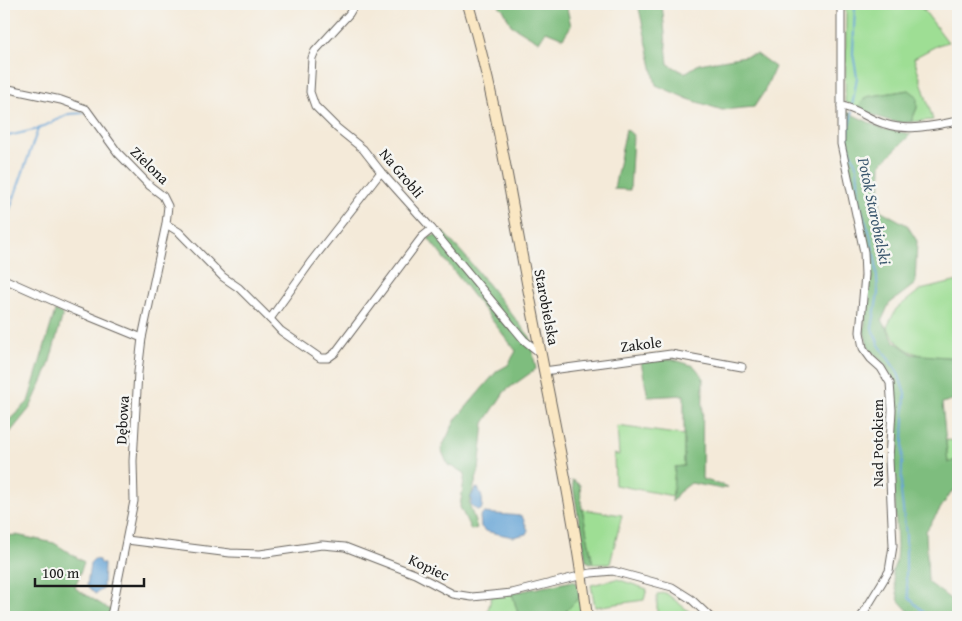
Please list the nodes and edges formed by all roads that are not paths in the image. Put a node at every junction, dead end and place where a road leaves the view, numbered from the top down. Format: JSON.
{"nodes":[{"id":1,"x":355,"y":4,"type":"edge"},
{"id":2,"x":468,"y":4,"type":"edge"},
{"id":3,"x":842,"y":4,"type":"edge"},
{"id":4,"x":4,"y":88,"type":"edge"},
{"id":5,"x":848,"y":108,"type":"junction"},
{"id":6,"x":958,"y":121,"type":"edge"},
{"id":7,"x":382,"y":172,"type":"junction"},
{"id":8,"x":166,"y":224,"type":"junction"},
{"id":9,"x":432,"y":229,"type":"junction"},
{"id":10,"x":4,"y":280,"type":"edge"},
{"id":11,"x":270,"y":318,"type":"junction"},
{"id":12,"x":142,"y":338,"type":"junction"},
{"id":13,"x":540,"y":353,"type":"junction"},
{"id":14,"x":742,"y":367,"type":"dead end"},
{"id":15,"x":544,"y":371,"type":"junction"},
{"id":16,"x":127,"y":540,"type":"junction"},
{"id":17,"x":581,"y":576,"type":"junction"},
{"id":18,"x":108,"y":617,"type":"edge"},
{"id":19,"x":587,"y":617,"type":"edge"},
{"id":20,"x":710,"y":617,"type":"edge"},
{"id":21,"x":861,"y":617,"type":"edge"}],
"edges":[{"from":1,"to":7,"type":"street","name":"Na Grobli"},
{"from":2,"to":13,"type":"street","name":"Starobielska"},
{"from":3,"to":5,"type":"street","name":"Nad Potokiem"},
{"from":4,"to":8,"type":"street","name":"Zielona"},
{"from":5,"to":6,"type":"street"},
{"from":5,"to":21,"type":"street","name":"Nad Potokiem"},
{"from":7,"to":9,"type":"street","name":"Na Grobli"},
{"from":7,"to":11,"type":"street"},
{"from":8,"to":11,"type":"street"},
{"from":8,"to":12,"type":"street","name":"Dębowa"},
{"from":9,"to":11,"type":"street"},
{"from":9,"to":13,"type":"street","name":"Na Grobli"},
{"from":10,"to":12,"type":"street"},
{"from":12,"to":16,"type":"street","name":"Dębowa"},
{"from":13,"to":15,"type":"street","name":"Starobielska"},
{"from":14,"to":15,"type":"street","name":"Zakole"},
{"from":15,"to":17,"type":"street","name":"Starobielska"},
{"from":16,"to":17,"type":"street","name":"Kopiec"},
{"from":16,"to":18,"type":"street","name":"Dębowa"},
{"from":17,"to":19,"type":"street","name":"Starobielska"},
{"from":17,"to":20,"type":"street","name":"Kopiec"}]}
